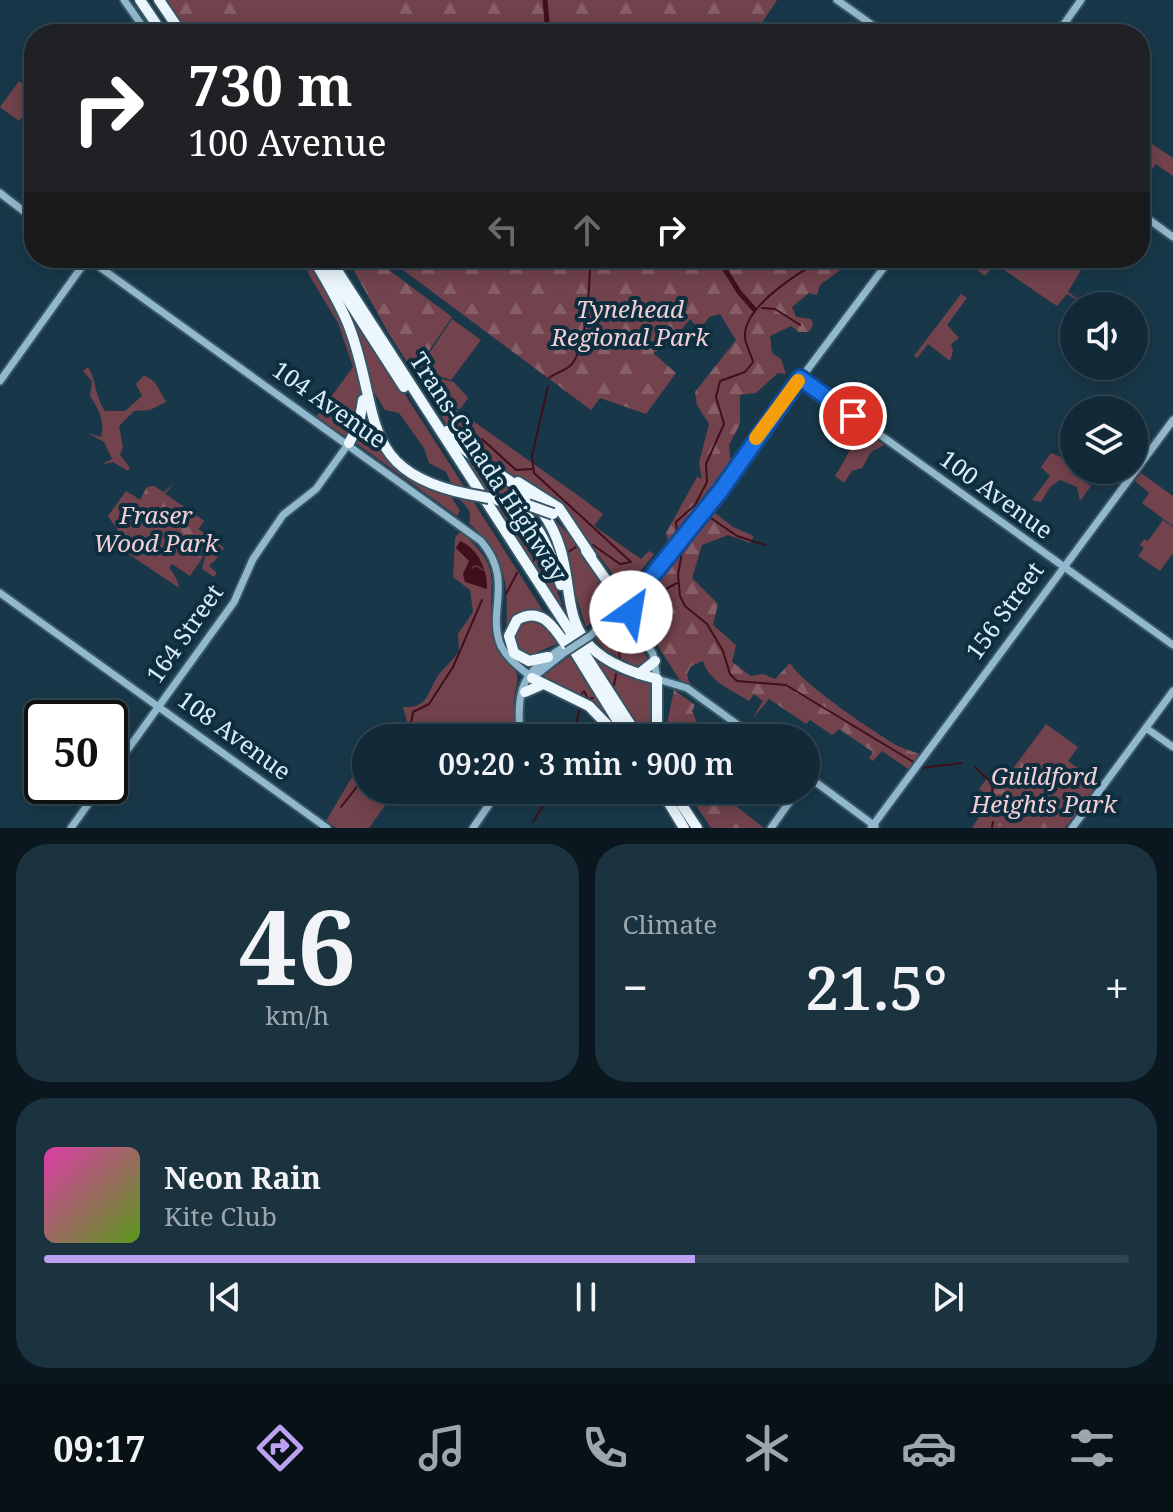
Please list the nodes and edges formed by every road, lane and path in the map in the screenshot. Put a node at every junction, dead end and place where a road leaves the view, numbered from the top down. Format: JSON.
{"nodes":[{"id":1,"x":124,"y":0,"type":"edge"},
{"id":2,"x":140,"y":0,"type":"edge"},
{"id":3,"x":159,"y":0,"type":"edge"},
{"id":4,"x":837,"y":0,"type":"edge"},
{"id":5,"x":844,"y":0,"type":"edge"},
{"id":6,"x":1081,"y":0,"type":"edge"},
{"id":7,"x":141,"y":24,"type":"edge"},
{"id":8,"x":156,"y":24,"type":"edge"},
{"id":9,"x":175,"y":24,"type":"edge"},
{"id":10,"x":871,"y":24,"type":"edge"},
{"id":11,"x":877,"y":24,"type":"edge"},
{"id":12,"x":1064,"y":24,"type":"edge"},
{"id":13,"x":0,"y":193,"type":"edge"},
{"id":14,"x":24,"y":211,"type":"edge"},
{"id":15,"x":1150,"y":223,"type":"edge"},
{"id":16,"x":1173,"y":240,"type":"edge"},
{"id":17,"x":80,"y":268,"type":"edge"},
{"id":18,"x":101,"y":268,"type":"edge"},
{"id":19,"x":318,"y":268,"type":"edge"},
{"id":20,"x":327,"y":268,"type":"edge"},
{"id":21,"x":336,"y":268,"type":"edge"},
{"id":22,"x":880,"y":268,"type":"edge"},
{"id":23,"x":384,"y":342,"type":"junction"},
{"id":24,"x":798,"y":376,"type":"junction"},
{"id":25,"x":0,"y":381,"type":"edge"},
{"id":26,"x":362,"y":382,"type":"junction"},
{"id":27,"x":1173,"y":420,"type":"edge"},
{"id":28,"x":349,"y":443,"type":"junction"},
{"id":29,"x":486,"y":467,"type":"junction"},
{"id":30,"x":493,"y":499,"type":"junction"},
{"id":31,"x":591,"y":556,"type":"junction"},
{"id":32,"x":1061,"y":568,"type":"junction"},
{"id":33,"x":616,"y":592,"type":"junction"},
{"id":34,"x":0,"y":593,"type":"edge"},
{"id":35,"x":567,"y":598,"type":"junction"},
{"id":36,"x":624,"y":605,"type":"junction"},
{"id":37,"x":633,"y":621,"type":"junction"},
{"id":38,"x":1173,"y":645,"type":"edge"},
{"id":39,"x":565,"y":649,"type":"junction"},
{"id":40,"x":543,"y":660,"type":"junction"},
{"id":41,"x":517,"y":664,"type":"junction"},
{"id":42,"x":655,"y":664,"type":"junction"},
{"id":43,"x":586,"y":672,"type":"junction"},
{"id":44,"x":639,"y":674,"type":"junction"},
{"id":45,"x":533,"y":677,"type":"junction"},
{"id":46,"x":665,"y":681,"type":"junction"},
{"id":47,"x":523,"y":690,"type":"junction"},
{"id":48,"x":1173,"y":691,"type":"edge"},
{"id":49,"x":159,"y":707,"type":"junction"},
{"id":50,"x":522,"y":724,"type":"edge"},
{"id":51,"x":606,"y":724,"type":"edge"},
{"id":52,"x":619,"y":724,"type":"edge"},
{"id":53,"x":630,"y":724,"type":"edge"},
{"id":54,"x":657,"y":724,"type":"edge"},
{"id":55,"x":728,"y":724,"type":"edge"},
{"id":56,"x":737,"y":724,"type":"edge"},
{"id":57,"x":1146,"y":728,"type":"junction"},
{"id":58,"x":1173,"y":747,"type":"edge"},
{"id":59,"x":128,"y":749,"type":"edge"},
{"id":60,"x":820,"y":788,"type":"edge"},
{"id":61,"x":88,"y":804,"type":"edge"},
{"id":62,"x":489,"y":804,"type":"edge"},
{"id":63,"x":670,"y":804,"type":"edge"},
{"id":64,"x":687,"y":804,"type":"edge"},
{"id":65,"x":790,"y":804,"type":"edge"},
{"id":66,"x":684,"y":822,"type":"edge"},
{"id":67,"x":778,"y":824,"type":"edge"},
{"id":68,"x":1074,"y":825,"type":"edge"},
{"id":69,"x":873,"y":827,"type":"edge"},
{"id":70,"x":71,"y":828,"type":"edge"},
{"id":71,"x":327,"y":828,"type":"edge"},
{"id":72,"x":472,"y":828,"type":"edge"},
{"id":73,"x":698,"y":828,"type":"edge"},
{"id":74,"x":771,"y":828,"type":"edge"},
{"id":75,"x":1085,"y":828,"type":"edge"}],
"edges":[{"from":1,"to":7,"type":"main road"},
{"from":2,"to":8,"type":"highway"},
{"from":3,"to":9,"type":"highway"},
{"from":4,"to":10,"type":"main road"},
{"from":5,"to":11,"type":"main road"},
{"from":6,"to":12,"type":"main road"},
{"from":13,"to":14,"type":"main road"},
{"from":15,"to":16,"type":"main road"},
{"from":17,"to":25,"type":"main road"},
{"from":18,"to":28,"type":"main road","name":"104 Avenue"},
{"from":19,"to":26,"type":"highway"},
{"from":20,"to":43,"type":"highway","name":"Trans-Canada Highway"},
{"from":21,"to":23,"type":"highway","name":"Trans-Canada Highway"},
{"from":22,"to":24,"type":"main road"},
{"from":23,"to":29,"type":"highway"},
{"from":23,"to":53,"type":"highway","name":"Trans-Canada Highway"},
{"from":24,"to":32,"type":"main road","name":"100 Avenue"},
{"from":24,"to":36,"type":"main road"},
{"from":26,"to":28,"type":"highway"},
{"from":26,"to":30,"type":"highway","bridge":true},
{"from":27,"to":32,"type":"main road","name":"156 Street"},
{"from":28,"to":41,"type":"main road","name":"104 Avenue"},
{"from":28,"to":49,"type":"main road","name":"164 Street"},
{"from":29,"to":31,"type":"highway"},
{"from":29,"to":35,"type":"highway"},
{"from":30,"to":31,"type":"highway","bridge":true},
{"from":30,"to":35,"type":"highway"},
{"from":31,"to":33,"type":"highway"},
{"from":32,"to":38,"type":"main road","name":"100 Avenue"},
{"from":32,"to":69,"type":"main road","name":"156 Street"},
{"from":33,"to":36,"type":"highway"},
{"from":33,"to":36,"type":"highway"},
{"from":34,"to":49,"type":"main road","name":"108 Avenue"},
{"from":35,"to":44,"type":"highway"},
{"from":36,"to":37,"type":"main road"},
{"from":36,"to":37,"type":"main road"},
{"from":36,"to":39,"type":"main road","bridge":true},
{"from":37,"to":42,"type":"main road"},
{"from":39,"to":40,"type":"main road"},
{"from":39,"to":45,"type":"main road"},
{"from":40,"to":41,"type":"main road"},
{"from":40,"to":43,"type":"highway"},
{"from":40,"to":45,"type":"main road"},
{"from":41,"to":45,"type":"main road","name":"104 Avenue"},
{"from":41,"to":47,"type":"main road"},
{"from":42,"to":44,"type":"highway"},
{"from":42,"to":46,"type":"main road"},
{"from":43,"to":52,"type":"highway","name":"Trans-Canada Highway"},
{"from":44,"to":46,"type":"highway"},
{"from":45,"to":47,"type":"highway"},
{"from":45,"to":51,"type":"highway"},
{"from":46,"to":54,"type":"highway"},
{"from":46,"to":55,"type":"main road"},
{"from":46,"to":56,"type":"main road"},
{"from":47,"to":50,"type":"main road"},
{"from":48,"to":57,"type":"main road"},
{"from":49,"to":59,"type":"main road","name":"164 Street"},
{"from":49,"to":71,"type":"main road","name":"108 Avenue"},
{"from":57,"to":58,"type":"main road"},
{"from":57,"to":68,"type":"main road"},
{"from":60,"to":69,"type":"main road"},
{"from":61,"to":70,"type":"main road"},
{"from":62,"to":72,"type":"main road"},
{"from":63,"to":66,"type":"highway"},
{"from":64,"to":73,"type":"highway"},
{"from":65,"to":67,"type":"main road"},
{"from":66,"to":73,"type":"highway"},
{"from":67,"to":74,"type":"main road"},
{"from":68,"to":75,"type":"main road"}]}
